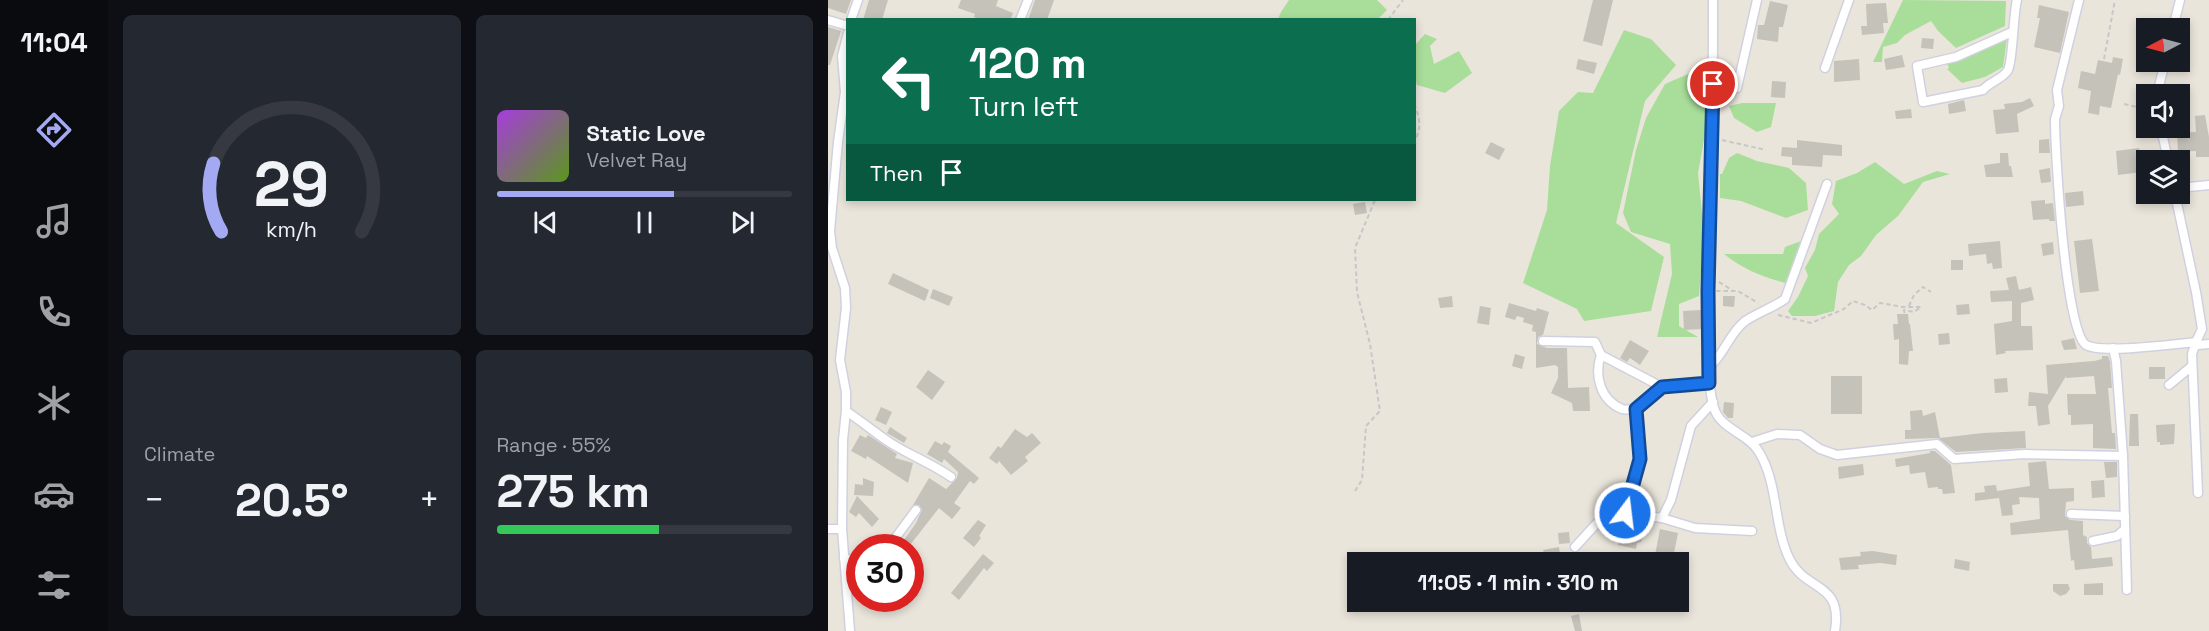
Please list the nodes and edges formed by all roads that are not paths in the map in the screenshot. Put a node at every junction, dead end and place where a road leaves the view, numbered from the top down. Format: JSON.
{"nodes":[{"id":1,"x":858,"y":0,"type":"edge"},
{"id":2,"x":1027,"y":0,"type":"edge"},
{"id":3,"x":1713,"y":0,"type":"edge"},
{"id":4,"x":1757,"y":0,"type":"edge"},
{"id":5,"x":1849,"y":0,"type":"edge"},
{"id":6,"x":2017,"y":0,"type":"edge"},
{"id":7,"x":2079,"y":0,"type":"edge"},
{"id":8,"x":2180,"y":0,"type":"edge"},
{"id":9,"x":852,"y":18,"type":"edge"},
{"id":10,"x":1021,"y":18,"type":"edge"},
{"id":11,"x":2176,"y":18,"type":"edge"},
{"id":12,"x":828,"y":20,"type":"edge"},
{"id":13,"x":846,"y":25,"type":"edge"},
{"id":14,"x":2012,"y":32,"type":"junction"},
{"id":15,"x":846,"y":41,"type":"edge"},
{"id":16,"x":1825,"y":68,"type":"dead end"},
{"id":17,"x":1737,"y":88,"type":"dead end"},
{"id":18,"x":1827,"y":184,"type":"dead end"},
{"id":19,"x":2209,"y":185,"type":"edge"},
{"id":20,"x":2190,"y":187,"type":"edge"},
{"id":21,"x":2177,"y":204,"type":"edge"},
{"id":22,"x":1543,"y":341,"type":"dead end"},
{"id":23,"x":2196,"y":342,"type":"junction"},
{"id":24,"x":2209,"y":344,"type":"edge"},
{"id":25,"x":2113,"y":348,"type":"junction"},
{"id":26,"x":1601,"y":355,"type":"junction"},
{"id":27,"x":2192,"y":366,"type":"junction"},
{"id":28,"x":1709,"y":367,"type":"junction"},
{"id":29,"x":1709,"y":383,"type":"junction"},
{"id":30,"x":2169,"y":385,"type":"dead end"},
{"id":31,"x":1662,"y":387,"type":"junction"},
{"id":32,"x":1713,"y":402,"type":"junction"},
{"id":33,"x":1636,"y":409,"type":"junction"},
{"id":34,"x":846,"y":411,"type":"junction"},
{"id":35,"x":1752,"y":442,"type":"junction"},
{"id":36,"x":2123,"y":456,"type":"junction"},
{"id":37,"x":951,"y":477,"type":"dead end"},
{"id":38,"x":2198,"y":493,"type":"dead end"},
{"id":39,"x":916,"y":510,"type":"dead end"},
{"id":40,"x":1625,"y":513,"type":"junction"},
{"id":41,"x":2071,"y":514,"type":"dead end"},
{"id":42,"x":2125,"y":516,"type":"junction"},
{"id":43,"x":1662,"y":518,"type":"junction"},
{"id":44,"x":842,"y":529,"type":"junction"},
{"id":45,"x":2126,"y":529,"type":"junction"},
{"id":46,"x":828,"y":530,"type":"edge"},
{"id":47,"x":1752,"y":531,"type":"dead end"},
{"id":48,"x":898,"y":534,"type":"edge"},
{"id":49,"x":2093,"y":541,"type":"dead end"},
{"id":50,"x":1575,"y":547,"type":"dead end"},
{"id":51,"x":844,"y":558,"type":"joint"},
{"id":52,"x":2127,"y":590,"type":"dead end"},
{"id":53,"x":850,"y":631,"type":"edge"},
{"id":54,"x":1835,"y":631,"type":"edge"}],
"edges":[{"from":1,"to":9,"type":"street"},
{"from":2,"to":10,"type":"street"},
{"from":3,"to":28,"type":"street"},
{"from":4,"to":17,"type":"street"},
{"from":5,"to":16,"type":"street"},
{"from":6,"to":14,"type":"street"},
{"from":7,"to":25,"type":"street"},
{"from":8,"to":11,"type":"street"},
{"from":12,"to":13,"type":"street"},
{"from":14,"to":14,"type":"street"},
{"from":15,"to":34,"type":"street"},
{"from":18,"to":28,"type":"street"},
{"from":19,"to":20,"type":"street"},
{"from":21,"to":23,"type":"street"},
{"from":22,"to":26,"type":"street"},
{"from":23,"to":24,"type":"street"},
{"from":23,"to":25,"type":"street"},
{"from":23,"to":27,"type":"street"},
{"from":25,"to":36,"type":"street"},
{"from":26,"to":31,"type":"street"},
{"from":26,"to":33,"type":"street"},
{"from":27,"to":30,"type":"street"},
{"from":27,"to":38,"type":"street"},
{"from":28,"to":29,"type":"street"},
{"from":29,"to":31,"type":"street"},
{"from":29,"to":32,"type":"street"},
{"from":31,"to":33,"type":"street"},
{"from":32,"to":35,"type":"street"},
{"from":32,"to":43,"type":"street"},
{"from":33,"to":40,"type":"street"},
{"from":34,"to":37,"type":"street"},
{"from":34,"to":44,"type":"street"},
{"from":35,"to":36,"type":"street"},
{"from":35,"to":54,"type":"street"},
{"from":36,"to":42,"type":"street"},
{"from":39,"to":48,"type":"street"},
{"from":40,"to":43,"type":"street"},
{"from":40,"to":50,"type":"street"},
{"from":41,"to":42,"type":"street"},
{"from":42,"to":45,"type":"street"},
{"from":43,"to":47,"type":"street"},
{"from":44,"to":46,"type":"street"},
{"from":44,"to":51,"type":"street"},
{"from":45,"to":49,"type":"street"},
{"from":45,"to":52,"type":"street"},
{"from":51,"to":53,"type":"street"}]}
